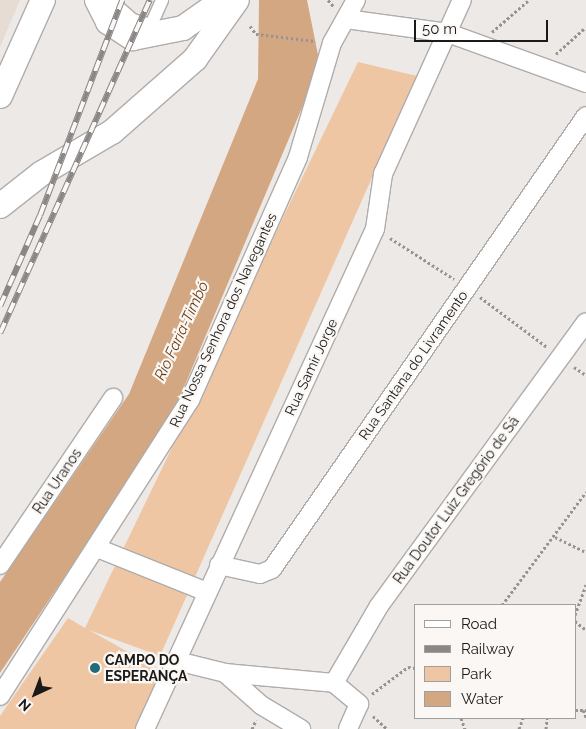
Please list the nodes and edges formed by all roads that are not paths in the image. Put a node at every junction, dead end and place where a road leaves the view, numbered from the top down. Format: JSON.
{"nodes":[{"id":1,"x":43,"y":0,"type":"edge"},
{"id":2,"x":97,"y":0,"type":"edge"},
{"id":3,"x":110,"y":0,"type":"edge"},
{"id":4,"x":162,"y":0,"type":"edge"},
{"id":5,"x":223,"y":0,"type":"edge"},
{"id":6,"x":237,"y":0,"type":"edge"},
{"id":7,"x":356,"y":0,"type":"edge"},
{"id":8,"x":462,"y":0,"type":"edge"},
{"id":9,"x":346,"y":19,"type":"junction"},
{"id":10,"x":448,"y":33,"type":"junction"},
{"id":11,"x":586,"y":83,"type":"edge"},
{"id":12,"x":0,"y":96,"type":"edge"},
{"id":13,"x":586,"y":116,"type":"edge"},
{"id":14,"x":0,"y":206,"type":"edge"},
{"id":15,"x":586,"y":322,"type":"edge"},
{"id":16,"x":114,"y":398,"type":"dead end"},
{"id":17,"x":97,"y":548,"type":"junction"},
{"id":18,"x":0,"y":565,"type":"edge"},
{"id":19,"x":219,"y":565,"type":"junction"},
{"id":20,"x":207,"y":592,"type":"junction"},
{"id":21,"x":177,"y":661,"type":"junction"},
{"id":22,"x":225,"y":673,"type":"junction"},
{"id":23,"x":334,"y":683,"type":"junction"},
{"id":24,"x":0,"y":696,"type":"edge"},
{"id":25,"x":146,"y":729,"type":"edge"},
{"id":26,"x":301,"y":729,"type":"edge"},
{"id":27,"x":348,"y":729,"type":"edge"}],
"edges":[{"from":1,"to":12,"type":"main road"},
{"from":2,"to":5,"type":"main road"},
{"from":3,"to":4,"type":"street"},
{"from":6,"to":14,"type":"main road"},
{"from":7,"to":9,"type":"street","name":"Rua Nossa Senhora dos Navegantes"},
{"from":8,"to":10,"type":"street","name":"Rua Samir Jorge"},
{"from":9,"to":10,"type":"street"},
{"from":9,"to":17,"type":"street","name":"Rua Nossa Senhora dos Navegantes"},
{"from":10,"to":11,"type":"street"},
{"from":10,"to":19,"type":"street","name":"Rua Samir Jorge"},
{"from":13,"to":19,"type":"street","name":"Rua Santana do Livramento"},
{"from":15,"to":23,"type":"street","name":"Rua Doutor Luiz Gregório de Sá"},
{"from":16,"to":18,"type":"street","name":"Rua Uranos"},
{"from":17,"to":20,"type":"street"},
{"from":17,"to":24,"type":"street","name":"Rua Nossa Senhora dos Navegantes"},
{"from":19,"to":20,"type":"street","name":"Rua Samir Jorge"},
{"from":20,"to":21,"type":"street","name":"Rua Samir Jorge"},
{"from":21,"to":22,"type":"street"},
{"from":21,"to":25,"type":"street","name":"Rua Samir Jorge"},
{"from":22,"to":23,"type":"street"},
{"from":22,"to":26,"type":"street"},
{"from":23,"to":27,"type":"street"}]}
